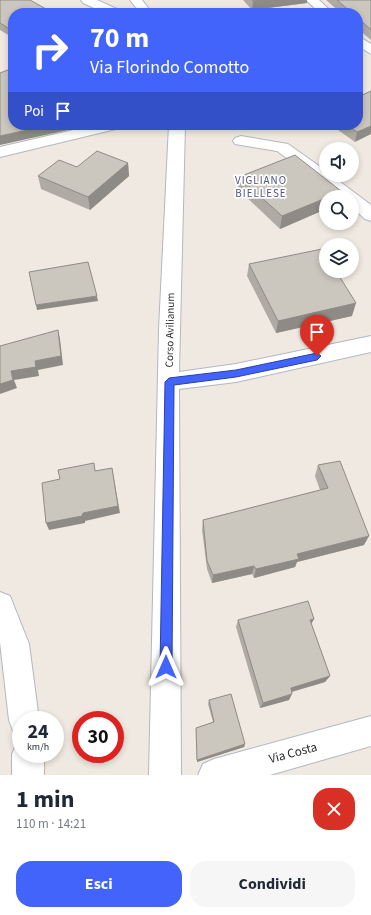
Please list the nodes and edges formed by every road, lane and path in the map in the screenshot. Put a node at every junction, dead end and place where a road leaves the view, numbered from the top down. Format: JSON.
{"nodes":[{"id":1,"x":87,"y":0,"type":"edge"},
{"id":2,"x":136,"y":0,"type":"edge"},
{"id":3,"x":312,"y":0,"type":"edge"},
{"id":4,"x":104,"y":8,"type":"edge"},
{"id":5,"x":142,"y":8,"type":"edge"},
{"id":6,"x":321,"y":8,"type":"edge"},
{"id":7,"x":363,"y":44,"type":"edge"},
{"id":8,"x":371,"y":50,"type":"edge"},
{"id":9,"x":94,"y":130,"type":"edge"},
{"id":10,"x":177,"y":130,"type":"edge"},
{"id":11,"x":241,"y":141,"type":"dead end"},
{"id":12,"x":0,"y":152,"type":"edge"},
{"id":13,"x":340,"y":190,"type":"edge"},
{"id":14,"x":359,"y":205,"type":"edge"},
{"id":15,"x":371,"y":215,"type":"edge"},
{"id":16,"x":371,"y":344,"type":"edge"},
{"id":17,"x":169,"y":382,"type":"junction"},
{"id":18,"x":0,"y":606,"type":"edge"},
{"id":19,"x":23,"y":711,"type":"edge"},
{"id":20,"x":371,"y":732,"type":"edge"},
{"id":21,"x":28,"y":763,"type":"edge"},
{"id":22,"x":28,"y":775,"type":"edge"},
{"id":23,"x":165,"y":775,"type":"edge"},
{"id":24,"x":214,"y":775,"type":"edge"}],
"edges":[{"from":1,"to":4,"type":"street"},
{"from":2,"to":5,"type":"street"},
{"from":3,"to":6,"type":"street"},
{"from":7,"to":8,"type":"street"},
{"from":9,"to":12,"type":"street"},
{"from":10,"to":17,"type":"street","name":"Corso Avilianum"},
{"from":11,"to":13,"type":"street"},
{"from":14,"to":15,"type":"street"},
{"from":16,"to":17,"type":"street"},
{"from":17,"to":23,"type":"street","name":"Corso Avilianum"},
{"from":18,"to":19,"type":"street"},
{"from":20,"to":24,"type":"street","name":"Via Costa"},
{"from":21,"to":22,"type":"street"}]}
